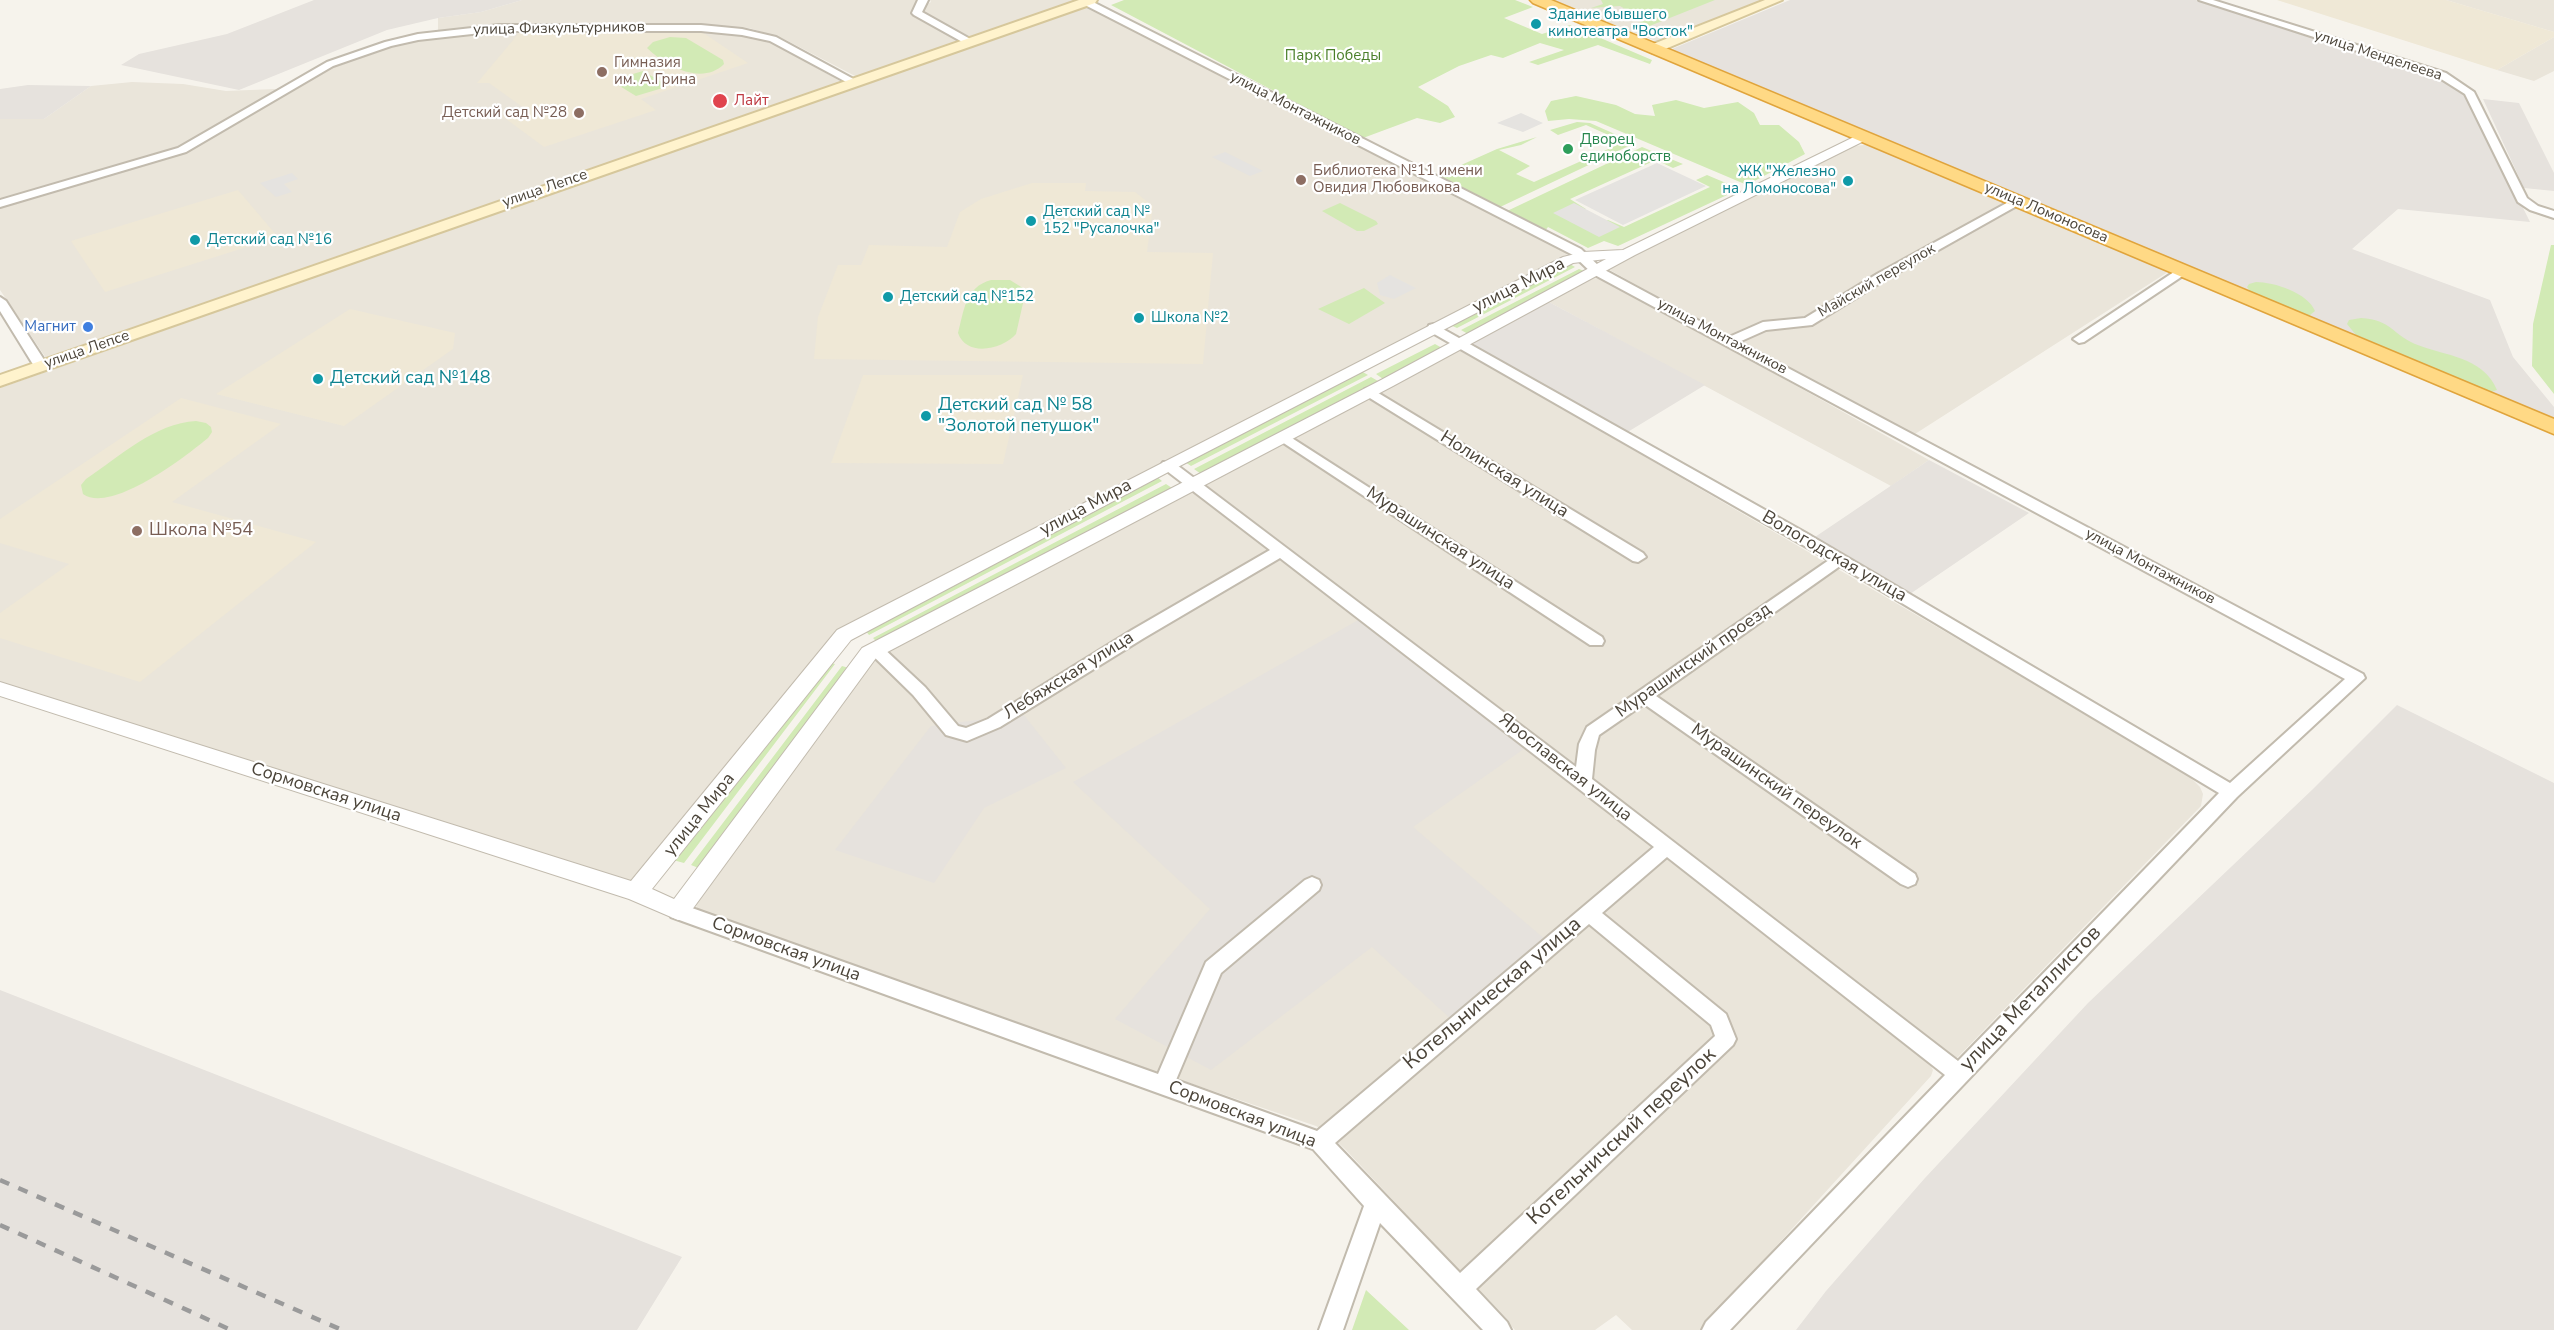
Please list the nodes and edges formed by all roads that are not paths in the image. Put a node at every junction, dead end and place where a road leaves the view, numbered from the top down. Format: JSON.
{"nodes":[{"id":1,"x":923,"y":0,"type":"edge"},
{"id":2,"x":1538,"y":0,"type":"edge"},
{"id":3,"x":1776,"y":0,"type":"edge"},
{"id":4,"x":2204,"y":0,"type":"edge"},
{"id":5,"x":1089,"y":1,"type":"edge"},
{"id":6,"x":969,"y":42,"type":"junction"},
{"id":7,"x":1653,"y":49,"type":"junction"},
{"id":8,"x":854,"y":82,"type":"junction"},
{"id":9,"x":1862,"y":137,"type":"junction"},
{"id":10,"x":2018,"y":201,"type":"junction"},
{"id":11,"x":0,"y":204,"type":"edge"},
{"id":12,"x":2554,"y":214,"type":"edge"},
{"id":13,"x":1630,"y":252,"type":"junction"},
{"id":14,"x":1583,"y":256,"type":"junction"},
{"id":15,"x":1597,"y":270,"type":"junction"},
{"id":16,"x":2183,"y":270,"type":"junction"},
{"id":17,"x":0,"y":301,"type":"edge"},
{"id":18,"x":1434,"y":328,"type":"junction"},
{"id":19,"x":2079,"y":339,"type":"dead end"},
{"id":20,"x":1730,"y":341,"type":"junction"},
{"id":21,"x":1462,"y":343,"type":"junction"},
{"id":22,"x":42,"y":366,"type":"junction"},
{"id":23,"x":0,"y":381,"type":"edge"},
{"id":24,"x":1370,"y":392,"type":"junction"},
{"id":25,"x":2554,"y":427,"type":"edge"},
{"id":26,"x":1284,"y":437,"type":"junction"},
{"id":27,"x":1168,"y":465,"type":"junction"},
{"id":28,"x":1193,"y":484,"type":"junction"},
{"id":29,"x":1281,"y":551,"type":"junction"},
{"id":30,"x":1638,"y":557,"type":"dead end"},
{"id":31,"x":1839,"y":560,"type":"junction"},
{"id":32,"x":1596,"y":641,"type":"dead end"},
{"id":33,"x":875,"y":650,"type":"junction"},
{"id":34,"x":2357,"y":678,"type":"joint"},
{"id":35,"x":0,"y":689,"type":"edge"},
{"id":36,"x":1644,"y":696,"type":"junction"},
{"id":37,"x":1583,"y":782,"type":"junction"},
{"id":38,"x":2231,"y":792,"type":"junction"},
{"id":39,"x":1666,"y":847,"type":"junction"},
{"id":40,"x":1908,"y":879,"type":"dead end"},
{"id":41,"x":1312,"y":885,"type":"dead end"},
{"id":42,"x":636,"y":892,"type":"junction"},
{"id":43,"x":678,"y":911,"type":"junction"},
{"id":44,"x":1589,"y":913,"type":"junction"},
{"id":45,"x":1959,"y":1074,"type":"junction"},
{"id":46,"x":1163,"y":1086,"type":"junction"},
{"id":47,"x":1320,"y":1142,"type":"junction"},
{"id":48,"x":1376,"y":1203,"type":"junction"},
{"id":49,"x":1459,"y":1289,"type":"junction"},
{"id":50,"x":1331,"y":1330,"type":"edge"},
{"id":51,"x":1499,"y":1330,"type":"edge"},
{"id":52,"x":1714,"y":1330,"type":"edge"}],
"edges":[{"from":1,"to":6,"type":"street"},
{"from":2,"to":7,"type":"highway","name":"улица Ломоносова"},
{"from":3,"to":7,"type":"main road"},
{"from":4,"to":12,"type":"street","name":"улица Менделеева"},
{"from":5,"to":6,"type":"main road","name":"улица Лепсе"},
{"from":5,"to":14,"type":"street","name":"улица Монтажников"},
{"from":6,"to":8,"type":"main road","name":"улица Лепсе"},
{"from":7,"to":9,"type":"highway","name":"улица Ломоносова"},
{"from":8,"to":11,"type":"street","name":"улица Физкультурников"},
{"from":8,"to":22,"type":"main road","name":"улица Лепсе"},
{"from":9,"to":10,"type":"highway","name":"улица Ломоносова"},
{"from":9,"to":13,"type":"street","name":"улица Мира"},
{"from":10,"to":16,"type":"highway","name":"улица Ломоносова"},
{"from":10,"to":20,"type":"street","name":"Майский переулок"},
{"from":13,"to":14,"type":"street","name":"улица Мира"},
{"from":13,"to":15,"type":"street","name":"улица Мира"},
{"from":14,"to":15,"type":"street","name":"улица Монтажников"},
{"from":14,"to":18,"type":"street","name":"улица Мира"},
{"from":15,"to":20,"type":"street","name":"улица Монтажников"},
{"from":15,"to":21,"type":"street","name":"улица Мира"},
{"from":16,"to":19,"type":"street"},
{"from":16,"to":25,"type":"highway","name":"улица Ломоносова"},
{"from":17,"to":22,"type":"street"},
{"from":18,"to":21,"type":"street","name":"Вологодская улица"},
{"from":18,"to":27,"type":"street","name":"улица Мира"},
{"from":20,"to":34,"type":"street","name":"улица Монтажников"},
{"from":21,"to":24,"type":"street","name":"улица Мира"},
{"from":21,"to":31,"type":"street","name":"Вологодская улица"},
{"from":22,"to":23,"type":"main road","name":"улица Лепсе"},
{"from":24,"to":26,"type":"street","name":"улица Мира"},
{"from":24,"to":30,"type":"street","name":"Нолинская улица"},
{"from":26,"to":28,"type":"street","name":"улица Мира"},
{"from":26,"to":32,"type":"street","name":"Мурашинская улица"},
{"from":27,"to":28,"type":"street","name":"Ярославская улица"},
{"from":27,"to":42,"type":"street","name":"улица Мира"},
{"from":28,"to":29,"type":"street","name":"Ярославская улица"},
{"from":28,"to":33,"type":"street","name":"улица Мира"},
{"from":29,"to":33,"type":"street","name":"Лебяжская улица"},
{"from":29,"to":37,"type":"street","name":"Ярославская улица"},
{"from":31,"to":36,"type":"street","name":"Мурашинский проезд"},
{"from":31,"to":38,"type":"street","name":"Вологодская улица"},
{"from":33,"to":43,"type":"street","name":"улица Мира"},
{"from":34,"to":38,"type":"street","name":"улица Металлистов"},
{"from":35,"to":42,"type":"street","name":"Сормовская улица"},
{"from":36,"to":37,"type":"street","name":"Мурашинский проезд"},
{"from":36,"to":40,"type":"street","name":"Мурашинский переулок"},
{"from":37,"to":39,"type":"street","name":"Ярославская улица"},
{"from":38,"to":45,"type":"street","name":"улица Металлистов"},
{"from":39,"to":44,"type":"street","name":"Котельническая улица"},
{"from":39,"to":45,"type":"street","name":"Ярославская улица"},
{"from":41,"to":46,"type":"street"},
{"from":42,"to":43,"type":"street","name":"Сормовская улица"},
{"from":43,"to":46,"type":"street","name":"Сормовская улица"},
{"from":44,"to":47,"type":"street","name":"Котельническая улица"},
{"from":44,"to":49,"type":"street","name":"Котельничский переулок"},
{"from":45,"to":52,"type":"street","name":"улица Металлистов"},
{"from":46,"to":47,"type":"street","name":"Сормовская улица"},
{"from":47,"to":48,"type":"street","name":"Сормовская улица"},
{"from":48,"to":49,"type":"street","name":"Сормовская улица"},
{"from":48,"to":50,"type":"street"},
{"from":49,"to":51,"type":"street","name":"Сормовская улица"}]}
